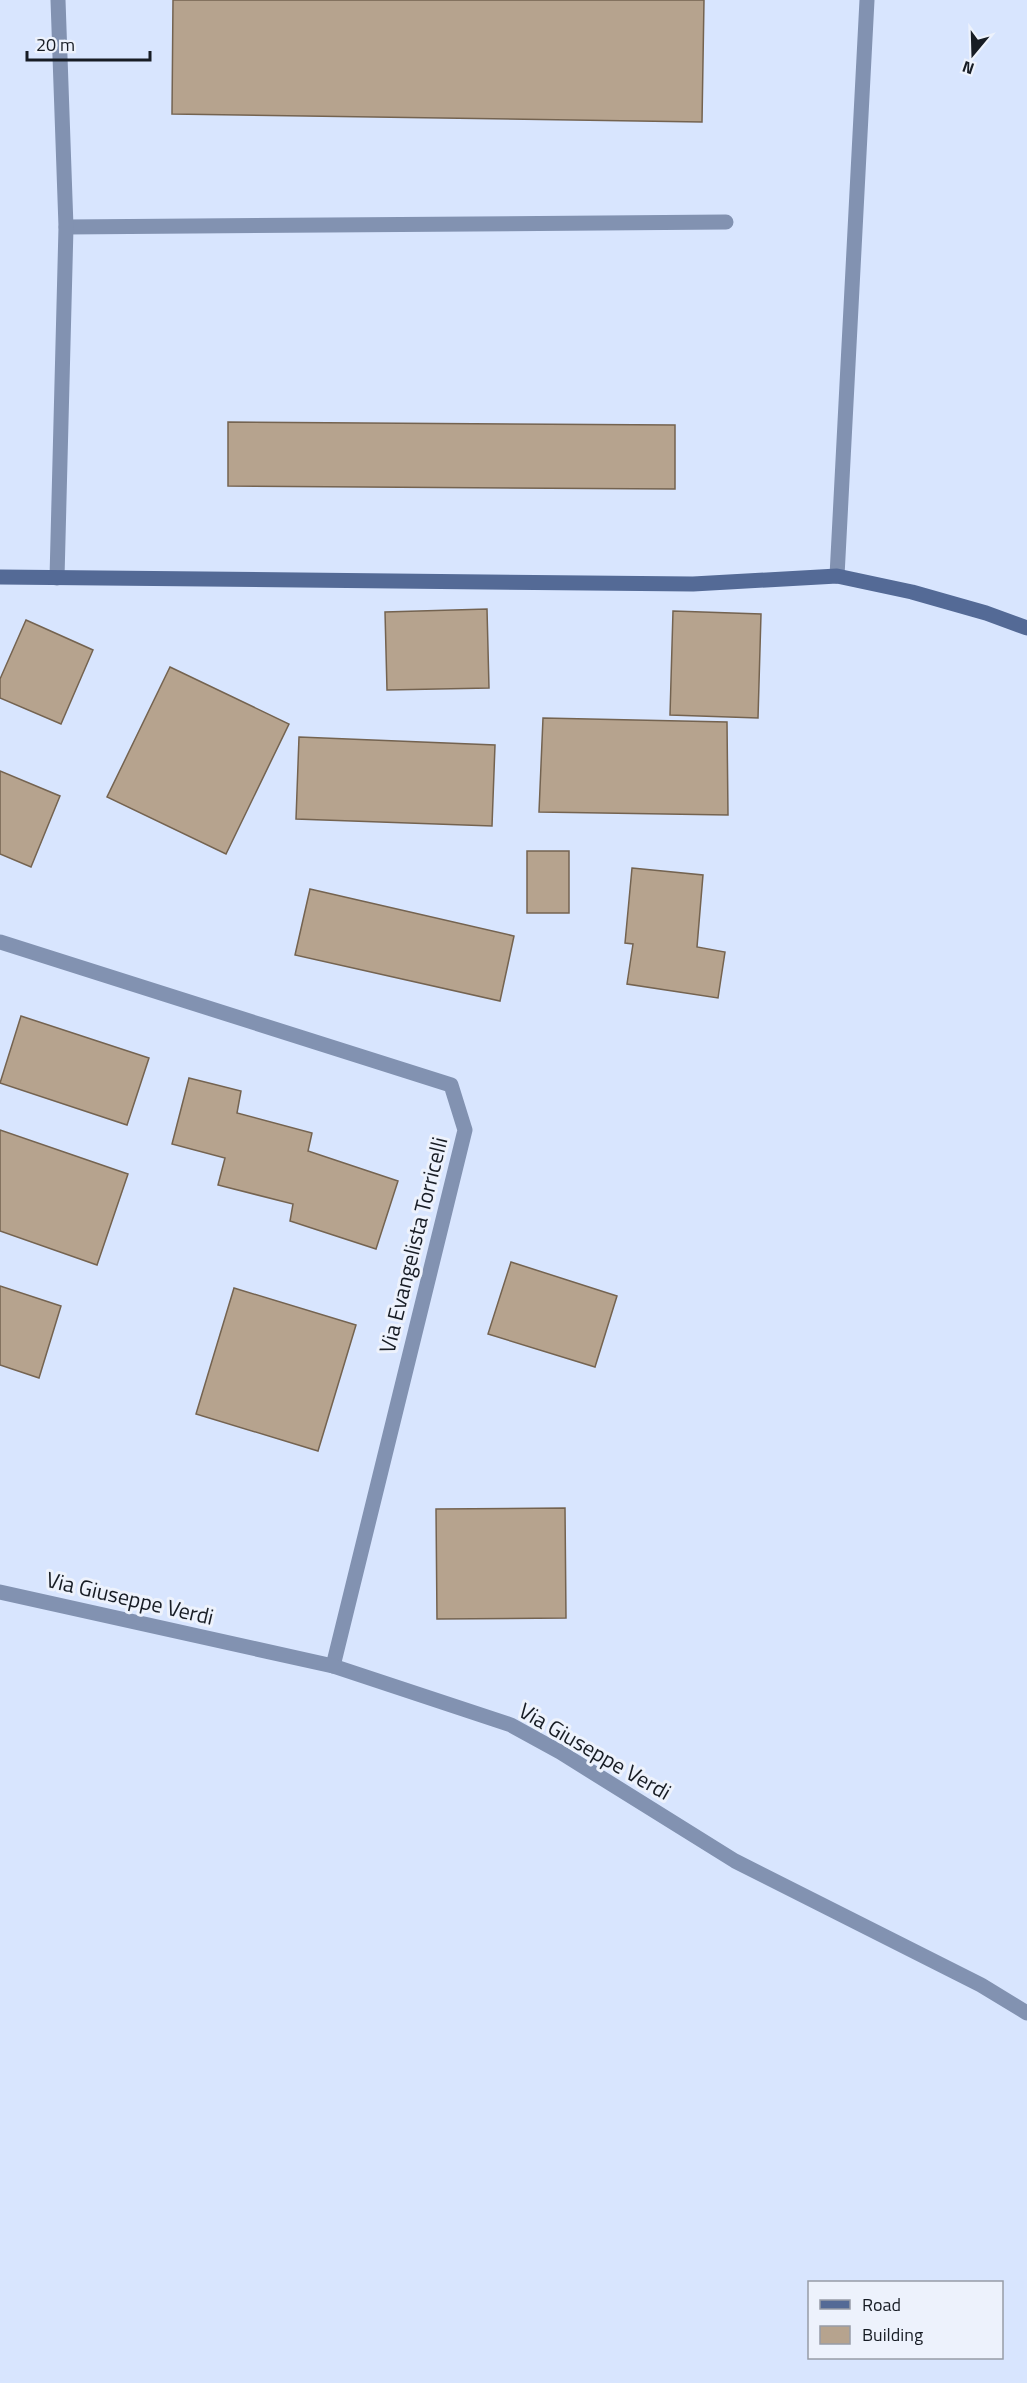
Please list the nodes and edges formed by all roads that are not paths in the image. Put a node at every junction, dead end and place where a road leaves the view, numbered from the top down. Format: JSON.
{"nodes":[{"id":1,"x":58,"y":0,"type":"edge"},
{"id":2,"x":867,"y":0,"type":"edge"},
{"id":3,"x":726,"y":222,"type":"dead end"},
{"id":4,"x":66,"y":227,"type":"junction"},
{"id":5,"x":837,"y":576,"type":"junction"},
{"id":6,"x":0,"y":577,"type":"edge"},
{"id":7,"x":57,"y":578,"type":"junction"},
{"id":8,"x":1027,"y":628,"type":"edge"},
{"id":9,"x":0,"y":942,"type":"edge"},
{"id":10,"x":0,"y":1592,"type":"edge"},
{"id":11,"x":333,"y":1666,"type":"junction"},
{"id":12,"x":1027,"y":2013,"type":"edge"}],
"edges":[{"from":1,"to":4,"type":"street"},
{"from":2,"to":5,"type":"street"},
{"from":3,"to":4,"type":"street"},
{"from":4,"to":7,"type":"street"},
{"from":5,"to":7,"type":"street"},
{"from":5,"to":8,"type":"street"},
{"from":6,"to":7,"type":"street"},
{"from":9,"to":11,"type":"street","name":"Via Evangelista Torricelli"},
{"from":10,"to":11,"type":"street","name":"Via Giuseppe Verdi"},
{"from":11,"to":12,"type":"street","name":"Via Giuseppe Verdi"}]}
